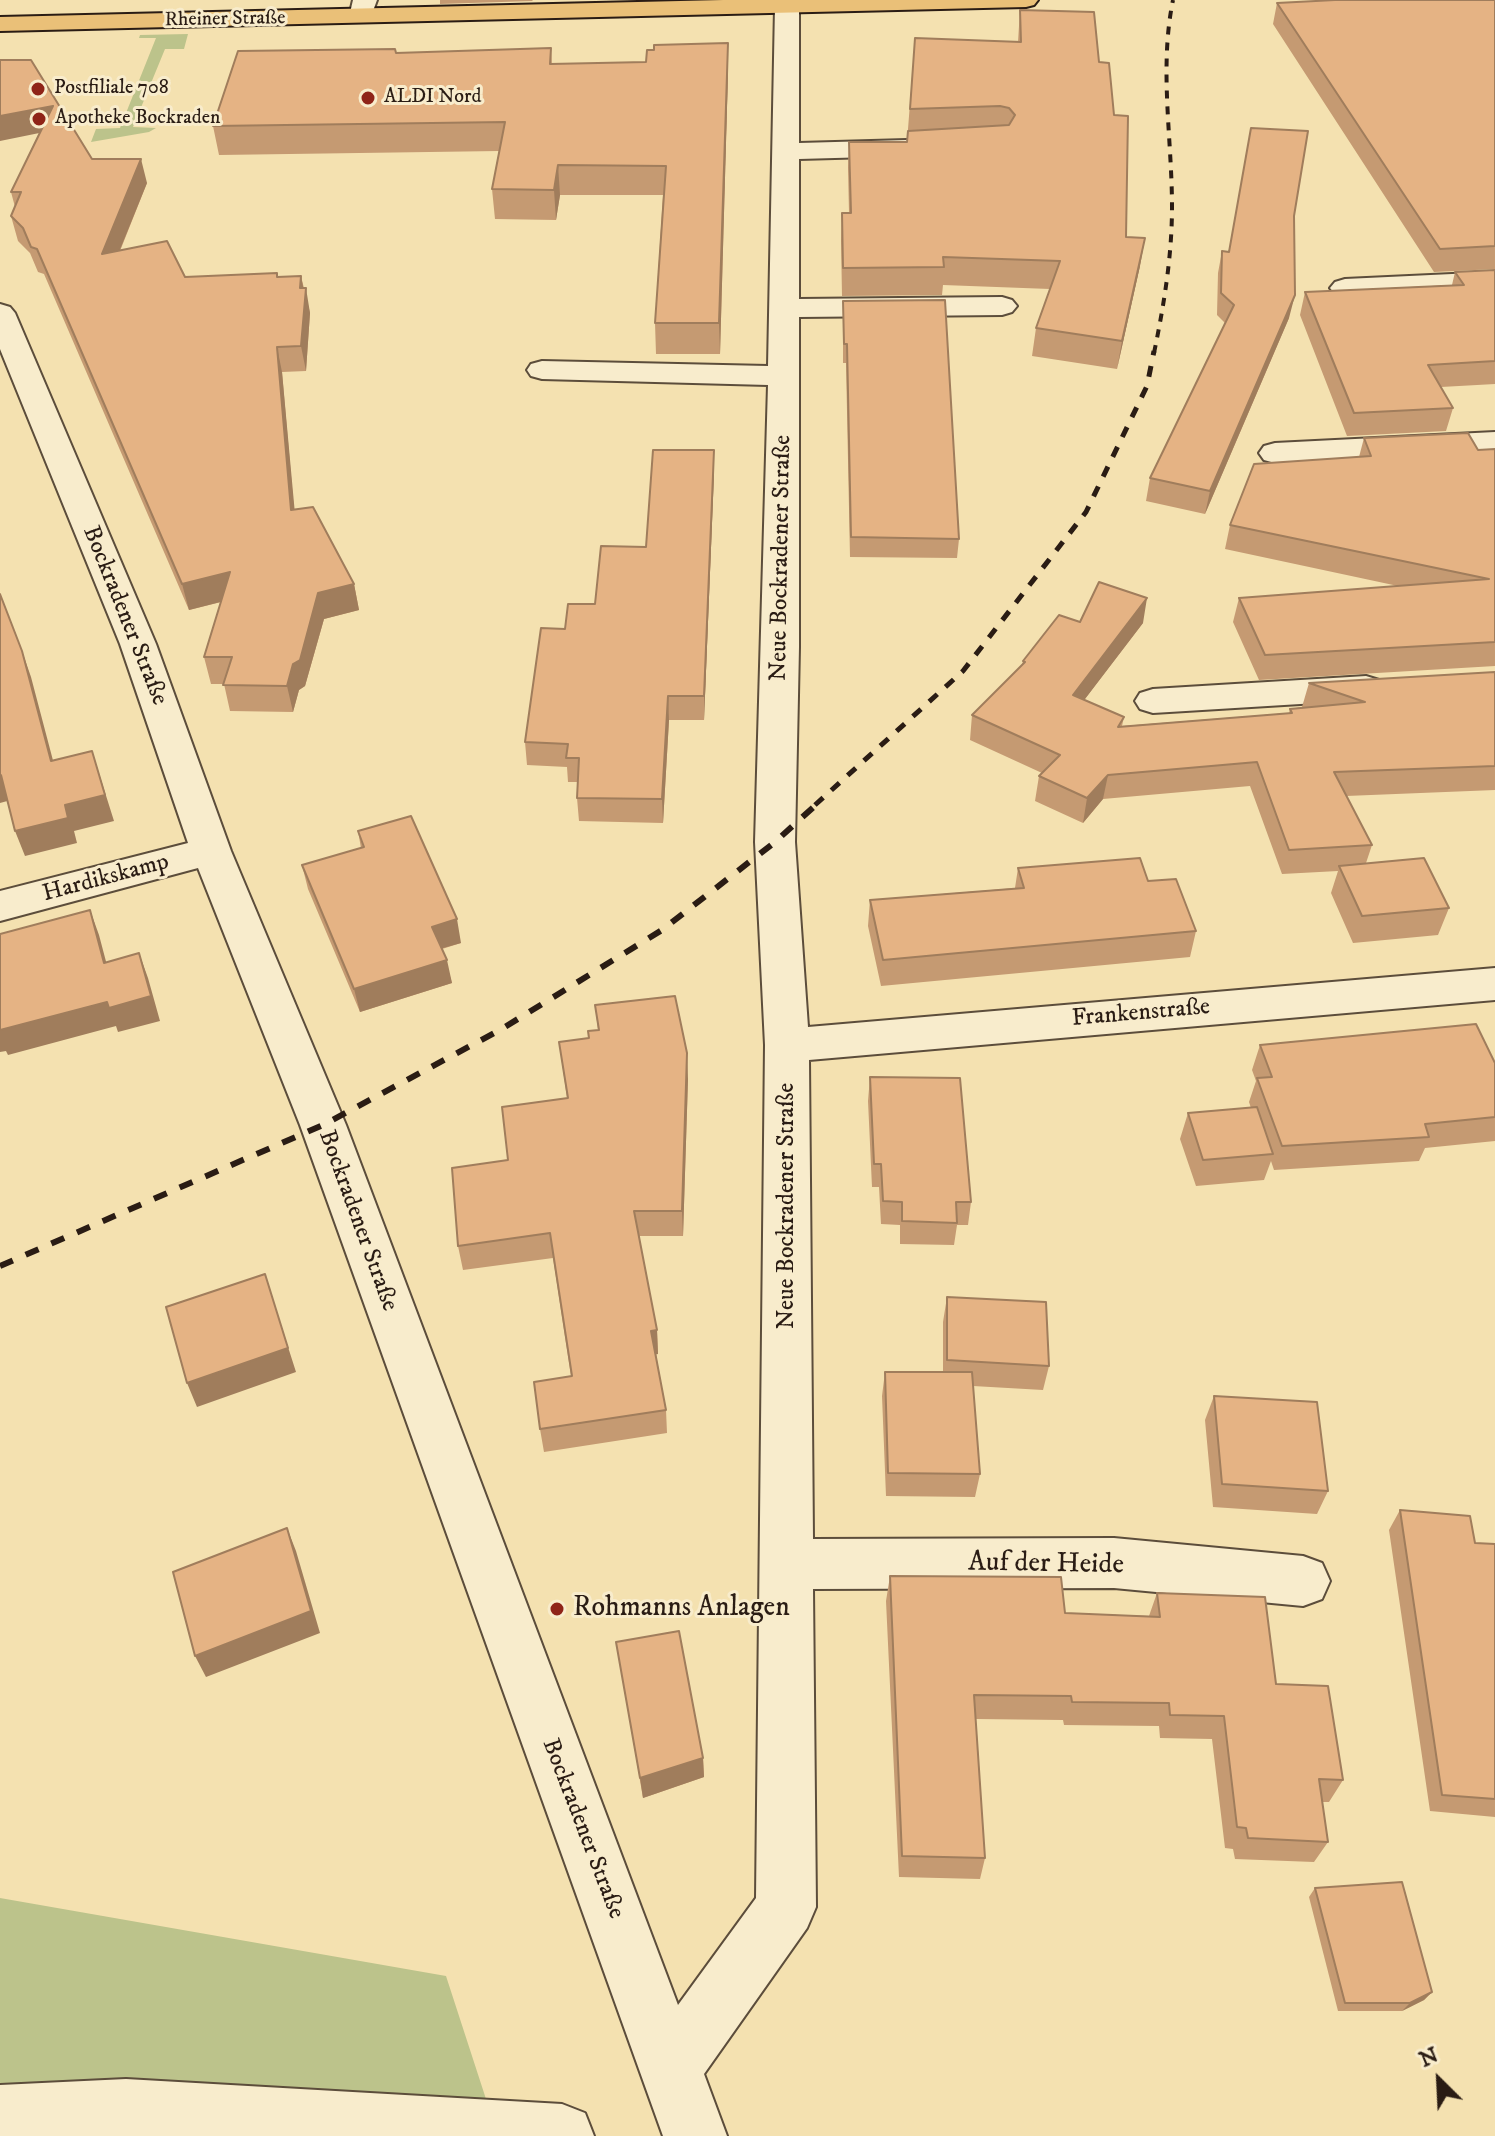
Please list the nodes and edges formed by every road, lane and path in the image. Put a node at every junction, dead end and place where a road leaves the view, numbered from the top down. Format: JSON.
{"nodes":[{"id":1,"x":1026,"y":0,"type":"edge"},
{"id":2,"x":786,"y":3,"type":"edge"},
{"id":3,"x":363,"y":8,"type":"edge"},
{"id":4,"x":0,"y":24,"type":"edge"},
{"id":5,"x":935,"y":146,"type":"edge"},
{"id":6,"x":786,"y":151,"type":"junction"},
{"id":7,"x":1495,"y":281,"type":"edge"},
{"id":8,"x":1345,"y":288,"type":"edge"},
{"id":9,"x":1002,"y":306,"type":"dead end"},
{"id":10,"x":784,"y":308,"type":"junction"},
{"id":11,"x":3,"y":329,"type":"edge"},
{"id":12,"x":542,"y":370,"type":"dead end"},
{"id":13,"x":784,"y":376,"type":"junction"},
{"id":14,"x":1495,"y":442,"type":"edge"},
{"id":15,"x":1275,"y":453,"type":"dead end"},
{"id":16,"x":1402,"y":686,"type":"edge"},
{"id":17,"x":1153,"y":701,"type":"dead end"},
{"id":18,"x":211,"y":851,"type":"junction"},
{"id":19,"x":0,"y":906,"type":"edge"},
{"id":20,"x":1495,"y":984,"type":"edge"},
{"id":21,"x":787,"y":1045,"type":"junction"},
{"id":22,"x":788,"y":1564,"type":"junction"},
{"id":23,"x":1303,"y":1581,"type":"dead end"},
{"id":24,"x":671,"y":2067,"type":"junction"},
{"id":25,"x":0,"y":2117,"type":"edge"},
{"id":26,"x":562,"y":2136,"type":"edge"},
{"id":27,"x":695,"y":2136,"type":"edge"}],
"edges":[{"from":1,"to":2,"type":"main road","name":"Rheiner Straße"},
{"from":2,"to":3,"type":"main road","name":"Rheiner Straße"},
{"from":2,"to":6,"type":"street","name":"Neue Bockradener Straße"},
{"from":3,"to":4,"type":"main road","name":"Rheiner Straße"},
{"from":5,"to":6,"type":"street"},
{"from":6,"to":10,"type":"street","name":"Neue Bockradener Straße"},
{"from":7,"to":8,"type":"street"},
{"from":9,"to":10,"type":"street"},
{"from":10,"to":13,"type":"street","name":"Neue Bockradener Straße"},
{"from":11,"to":18,"type":"street","name":"Bockradener Straße"},
{"from":12,"to":13,"type":"street"},
{"from":13,"to":21,"type":"street","name":"Neue Bockradener Straße"},
{"from":14,"to":15,"type":"street"},
{"from":16,"to":17,"type":"street"},
{"from":18,"to":19,"type":"street","name":"Hardikskamp"},
{"from":18,"to":24,"type":"street","name":"Bockradener Straße"},
{"from":20,"to":21,"type":"street","name":"Frankenstraße"},
{"from":21,"to":22,"type":"street","name":"Neue Bockradener Straße"},
{"from":22,"to":23,"type":"street","name":"Auf der Heide"},
{"from":22,"to":24,"type":"street","name":"Neue Bockradener Straße"},
{"from":24,"to":27,"type":"street","name":"Bockradener Straße"},
{"from":25,"to":26,"type":"street"}]}
